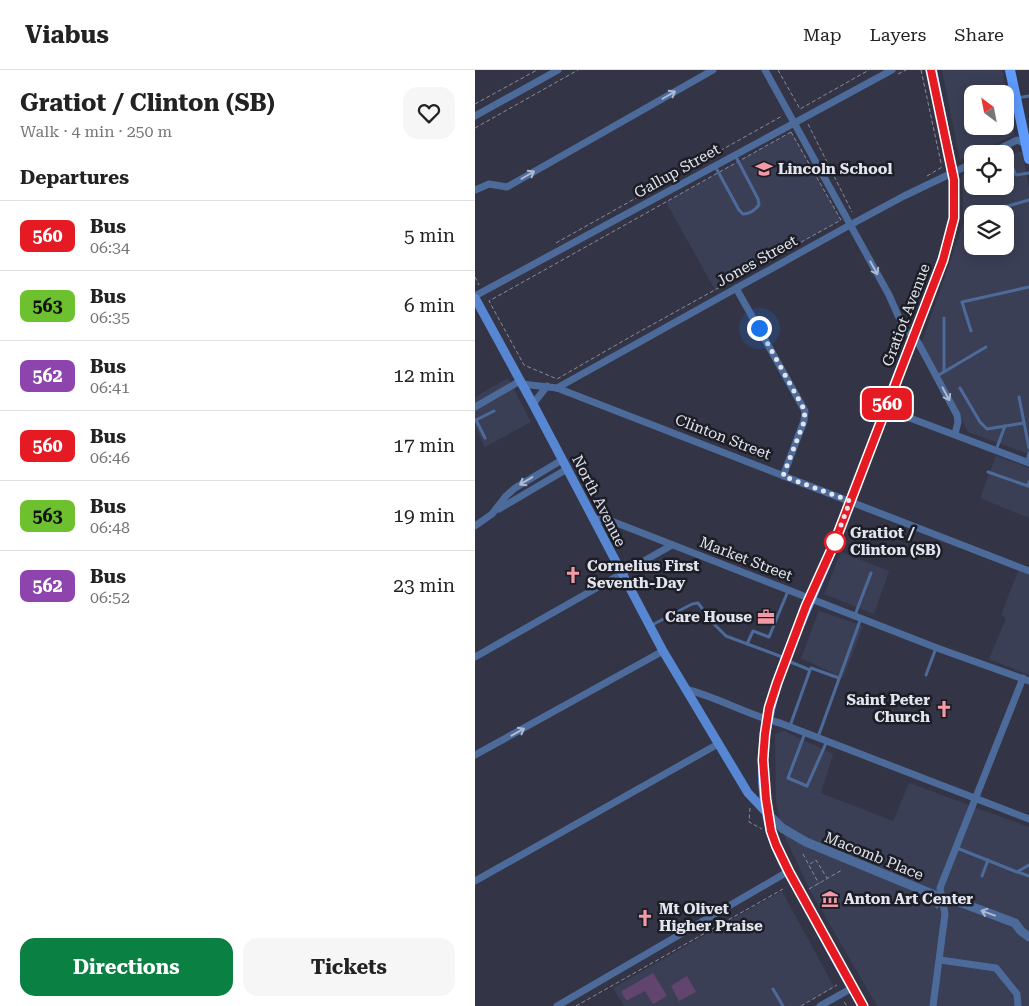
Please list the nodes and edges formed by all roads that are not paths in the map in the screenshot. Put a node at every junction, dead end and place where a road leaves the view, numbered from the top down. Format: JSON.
{"nodes":[{"id":1,"x":558,"y":70,"type":"edge"},
{"id":2,"x":713,"y":70,"type":"edge"},
{"id":3,"x":765,"y":70,"type":"edge"},
{"id":4,"x":892,"y":70,"type":"edge"},
{"id":5,"x":931,"y":70,"type":"edge"},
{"id":6,"x":1010,"y":70,"type":"edge"},
{"id":7,"x":1029,"y":96,"type":"edge"},
{"id":8,"x":1016,"y":98,"type":"junction"},
{"id":9,"x":475,"y":116,"type":"edge"},
{"id":10,"x":794,"y":122,"type":"junction"},
{"id":11,"x":1007,"y":145,"type":"edge"},
{"id":12,"x":1027,"y":145,"type":"edge"},
{"id":13,"x":737,"y":158,"type":"junction"},
{"id":14,"x":1029,"y":159,"type":"edge"},
{"id":15,"x":715,"y":166,"type":"junction"},
{"id":16,"x":964,"y":167,"type":"edge"},
{"id":17,"x":1014,"y":170,"type":"edge"},
{"id":18,"x":1029,"y":172,"type":"edge"},
{"id":19,"x":953,"y":173,"type":"junction"},
{"id":20,"x":475,"y":190,"type":"edge"},
{"id":21,"x":1029,"y":200,"type":"edge"},
{"id":22,"x":1012,"y":205,"type":"edge"},
{"id":23,"x":850,"y":225,"type":"junction"},
{"id":24,"x":1029,"y":287,"type":"edge"},
{"id":25,"x":736,"y":288,"type":"junction"},
{"id":26,"x":475,"y":297,"type":"edge"},
{"id":27,"x":944,"y":318,"type":"dead end"},
{"id":28,"x":971,"y":331,"type":"dead end"},
{"id":29,"x":914,"y":336,"type":"junction"},
{"id":30,"x":986,"y":347,"type":"dead end"},
{"id":31,"x":945,"y":371,"type":"junction"},
{"id":32,"x":936,"y":376,"type":"junction"},
{"id":33,"x":521,"y":383,"type":"junction"},
{"id":34,"x":547,"y":386,"type":"junction"},
{"id":35,"x":557,"y":388,"type":"junction"},
{"id":36,"x":960,"y":388,"type":"dead end"},
{"id":37,"x":1019,"y":397,"type":"dead end"},
{"id":38,"x":533,"y":404,"type":"junction"},
{"id":39,"x":475,"y":407,"type":"edge"},
{"id":40,"x":885,"y":408,"type":"junction"},
{"id":41,"x":494,"y":411,"type":"dead end"},
{"id":42,"x":1024,"y":423,"type":"junction"},
{"id":43,"x":1005,"y":426,"type":"junction"},
{"id":44,"x":955,"y":434,"type":"junction"},
{"id":45,"x":485,"y":438,"type":"dead end"},
{"id":46,"x":1029,"y":448,"type":"edge"},
{"id":47,"x":996,"y":450,"type":"junction"},
{"id":48,"x":1029,"y":453,"type":"edge"},
{"id":49,"x":562,"y":460,"type":"junction"},
{"id":50,"x":1028,"y":463,"type":"edge"},
{"id":51,"x":567,"y":469,"type":"junction"},
{"id":52,"x":988,"y":472,"type":"dead end"},
{"id":53,"x":783,"y":476,"type":"junction"},
{"id":54,"x":1029,"y":486,"type":"edge"},
{"id":55,"x":850,"y":501,"type":"junction"},
{"id":56,"x":496,"y":510,"type":"junction"},
{"id":57,"x":592,"y":518,"type":"junction"},
{"id":58,"x":475,"y":526,"type":"edge"},
{"id":59,"x":672,"y":545,"type":"junction"},
{"id":60,"x":1029,"y":571,"type":"edge"},
{"id":61,"x":871,"y":573,"type":"dead end"},
{"id":62,"x":621,"y":574,"type":"junction"},
{"id":63,"x":788,"y":591,"type":"junction"},
{"id":64,"x":810,"y":599,"type":"junction"},
{"id":65,"x":858,"y":616,"type":"junction"},
{"id":66,"x":649,"y":626,"type":"junction"},
{"id":67,"x":747,"y":644,"type":"junction"},
{"id":68,"x":937,"y":648,"type":"junction"},
{"id":69,"x":663,"y":651,"type":"junction"},
{"id":70,"x":475,"y":657,"type":"edge"},
{"id":71,"x":786,"y":660,"type":"junction"},
{"id":72,"x":811,"y":668,"type":"dead end"},
{"id":73,"x":927,"y":676,"type":"dead end"},
{"id":74,"x":839,"y":678,"type":"junction"},
{"id":75,"x":1026,"y":680,"type":"edge"},
{"id":76,"x":685,"y":689,"type":"junction"},
{"id":77,"x":767,"y":719,"type":"junction"},
{"id":78,"x":790,"y":726,"type":"junction"},
{"id":79,"x":805,"y":732,"type":"junction"},
{"id":80,"x":818,"y":737,"type":"junction"},
{"id":81,"x":827,"y":741,"type":"junction"},
{"id":82,"x":718,"y":744,"type":"junction"},
{"id":83,"x":475,"y":755,"type":"edge"},
{"id":84,"x":976,"y":799,"type":"junction"},
{"id":85,"x":768,"y":814,"type":"junction"},
{"id":86,"x":1029,"y":820,"type":"edge"},
{"id":87,"x":957,"y":848,"type":"junction"},
{"id":88,"x":988,"y":860,"type":"junction"},
{"id":89,"x":1029,"y":865,"type":"edge"},
{"id":90,"x":789,"y":872,"type":"junction"},
{"id":91,"x":1017,"y":872,"type":"junction"},
{"id":92,"x":982,"y":876,"type":"dead end"},
{"id":93,"x":1029,"y":876,"type":"edge"},
{"id":94,"x":475,"y":881,"type":"edge"},
{"id":95,"x":938,"y":903,"type":"junction"},
{"id":96,"x":1029,"y":937,"type":"edge"},
{"id":97,"x":939,"y":960,"type":"junction"},
{"id":98,"x":852,"y":988,"type":"junction"},
{"id":99,"x":773,"y":989,"type":"dead end"},
{"id":100,"x":557,"y":1006,"type":"edge"},
{"id":101,"x":783,"y":1006,"type":"edge"},
{"id":102,"x":820,"y":1006,"type":"edge"},
{"id":103,"x":863,"y":1006,"type":"edge"},
{"id":104,"x":933,"y":1006,"type":"edge"},
{"id":105,"x":1018,"y":1006,"type":"edge"}],
"edges":[{"from":1,"to":9,"type":"street"},
{"from":20,"to":2,"type":"street","one_way":true},
{"from":3,"to":10,"type":"street"},
{"from":4,"to":10,"type":"street","name":"Gallup Street"},
{"from":5,"to":19,"type":"main road","name":"Gratiot Avenue"},
{"from":6,"to":8,"type":"main road"},
{"from":7,"to":8,"type":"lane"},
{"from":8,"to":12,"type":"main road"},
{"from":10,"to":13,"type":"street","name":"Gallup Street"},
{"from":10,"to":23,"type":"street"},
{"from":11,"to":12,"type":"street"},
{"from":12,"to":14,"type":"main road"},
{"from":13,"to":15,"type":"street","name":"Gallup Street"},
{"from":13,"to":15,"type":"lane"},
{"from":15,"to":26,"type":"street","name":"Gallup Street"},
{"from":16,"to":19,"type":"street","name":"Jones Street"},
{"from":17,"to":18,"type":"lane"},
{"from":19,"to":23,"type":"street","name":"Jones Street"},
{"from":19,"to":29,"type":"main road","name":"Gratiot Avenue"},
{"from":21,"to":22,"type":"lane"},
{"from":23,"to":25,"type":"street","name":"Jones Street"},
{"from":23,"to":29,"type":"street","one_way":true},
{"from":24,"to":28,"type":"lane"},
{"from":25,"to":35,"type":"street","name":"Jones Street"},
{"from":25,"to":53,"type":"street"},
{"from":26,"to":33,"type":"main road","name":"North Avenue"},
{"from":27,"to":31,"type":"lane"},
{"from":29,"to":32,"type":"street"},
{"from":29,"to":40,"type":"main road","name":"Gratiot Avenue"},
{"from":30,"to":31,"type":"lane"},
{"from":31,"to":32,"type":"lane"},
{"from":32,"to":44,"type":"street","one_way":true},
{"from":33,"to":34,"type":"street","name":"Clinton Street"},
{"from":33,"to":38,"type":"main road","name":"North Avenue"},
{"from":33,"to":39,"type":"street"},
{"from":34,"to":35,"type":"street","name":"Clinton Street"},
{"from":34,"to":38,"type":"street"},
{"from":35,"to":53,"type":"street","name":"Clinton Street"},
{"from":36,"to":43,"type":"lane"},
{"from":37,"to":42,"type":"lane"},
{"from":38,"to":49,"type":"main road","name":"North Avenue"},
{"from":40,"to":44,"type":"street"},
{"from":40,"to":55,"type":"main road","name":"Gratiot Avenue"},
{"from":41,"to":45,"type":"lane"},
{"from":42,"to":43,"type":"lane"},
{"from":42,"to":46,"type":"lane"},
{"from":43,"to":47,"type":"lane"},
{"from":44,"to":47,"type":"street"},
{"from":47,"to":50,"type":"street"},
{"from":48,"to":50,"type":"lane"},
{"from":49,"to":51,"type":"main road","name":"North Avenue"},
{"from":49,"to":56,"type":"street","one_way":true},
{"from":51,"to":56,"type":"street"},
{"from":51,"to":57,"type":"main road","name":"North Avenue"},
{"from":52,"to":54,"type":"lane"},
{"from":53,"to":55,"type":"street","name":"Clinton Street"},
{"from":55,"to":60,"type":"street","name":"Clinton Street"},
{"from":55,"to":64,"type":"main road","name":"Gratiot Avenue"},
{"from":56,"to":58,"type":"street"},
{"from":57,"to":59,"type":"street","name":"Market Street"},
{"from":57,"to":62,"type":"main road","name":"North Avenue"},
{"from":59,"to":62,"type":"street"},
{"from":59,"to":63,"type":"street","name":"Market Street"},
{"from":61,"to":65,"type":"lane"},
{"from":62,"to":66,"type":"main road","name":"North Avenue"},
{"from":62,"to":70,"type":"street"},
{"from":63,"to":64,"type":"street","name":"Market Street"},
{"from":63,"to":67,"type":"lane"},
{"from":64,"to":65,"type":"street","name":"Market Street"},
{"from":64,"to":71,"type":"main road","name":"Gratiot Avenue"},
{"from":65,"to":68,"type":"street","name":"Market Street"},
{"from":65,"to":74,"type":"lane"},
{"from":66,"to":67,"type":"lane"},
{"from":66,"to":69,"type":"main road","name":"North Avenue"},
{"from":67,"to":71,"type":"lane"},
{"from":68,"to":73,"type":"lane"},
{"from":68,"to":75,"type":"street","name":"Market Street"},
{"from":69,"to":76,"type":"main road","name":"North Avenue"},
{"from":83,"to":69,"type":"street","one_way":true},
{"from":71,"to":77,"type":"main road","name":"Gratiot Avenue"},
{"from":71,"to":78,"type":"lane"},
{"from":72,"to":74,"type":"lane"},
{"from":74,"to":80,"type":"lane"},
{"from":75,"to":84,"type":"street"},
{"from":76,"to":77,"type":"street"},
{"from":76,"to":82,"type":"main road","name":"North Avenue"},
{"from":77,"to":78,"type":"street"},
{"from":77,"to":85,"type":"main road","name":"Gratiot Avenue"},
{"from":78,"to":79,"type":"street"},
{"from":79,"to":80,"type":"street"},
{"from":79,"to":81,"type":"lane"},
{"from":80,"to":81,"type":"street"},
{"from":81,"to":84,"type":"street"},
{"from":82,"to":85,"type":"main road","name":"North Avenue"},
{"from":82,"to":94,"type":"street"},
{"from":84,"to":86,"type":"street"},
{"from":84,"to":87,"type":"street"},
{"from":85,"to":90,"type":"main road","name":"Gratiot Avenue"},
{"from":85,"to":95,"type":"street","name":"Macomb Place"},
{"from":87,"to":88,"type":"lane"},
{"from":87,"to":95,"type":"street"},
{"from":88,"to":91,"type":"lane"},
{"from":88,"to":92,"type":"lane"},
{"from":89,"to":91,"type":"lane"},
{"from":90,"to":98,"type":"main road","name":"Gratiot Avenue"},
{"from":90,"to":100,"type":"street"},
{"from":91,"to":93,"type":"lane"},
{"from":96,"to":95,"type":"street","name":"Macomb Place","one_way":true},
{"from":95,"to":97,"type":"street"},
{"from":97,"to":104,"type":"street"},
{"from":97,"to":105,"type":"street"},
{"from":98,"to":102,"type":"street"},
{"from":98,"to":103,"type":"main road","name":"Gratiot Avenue"},
{"from":99,"to":101,"type":"lane"}]}
